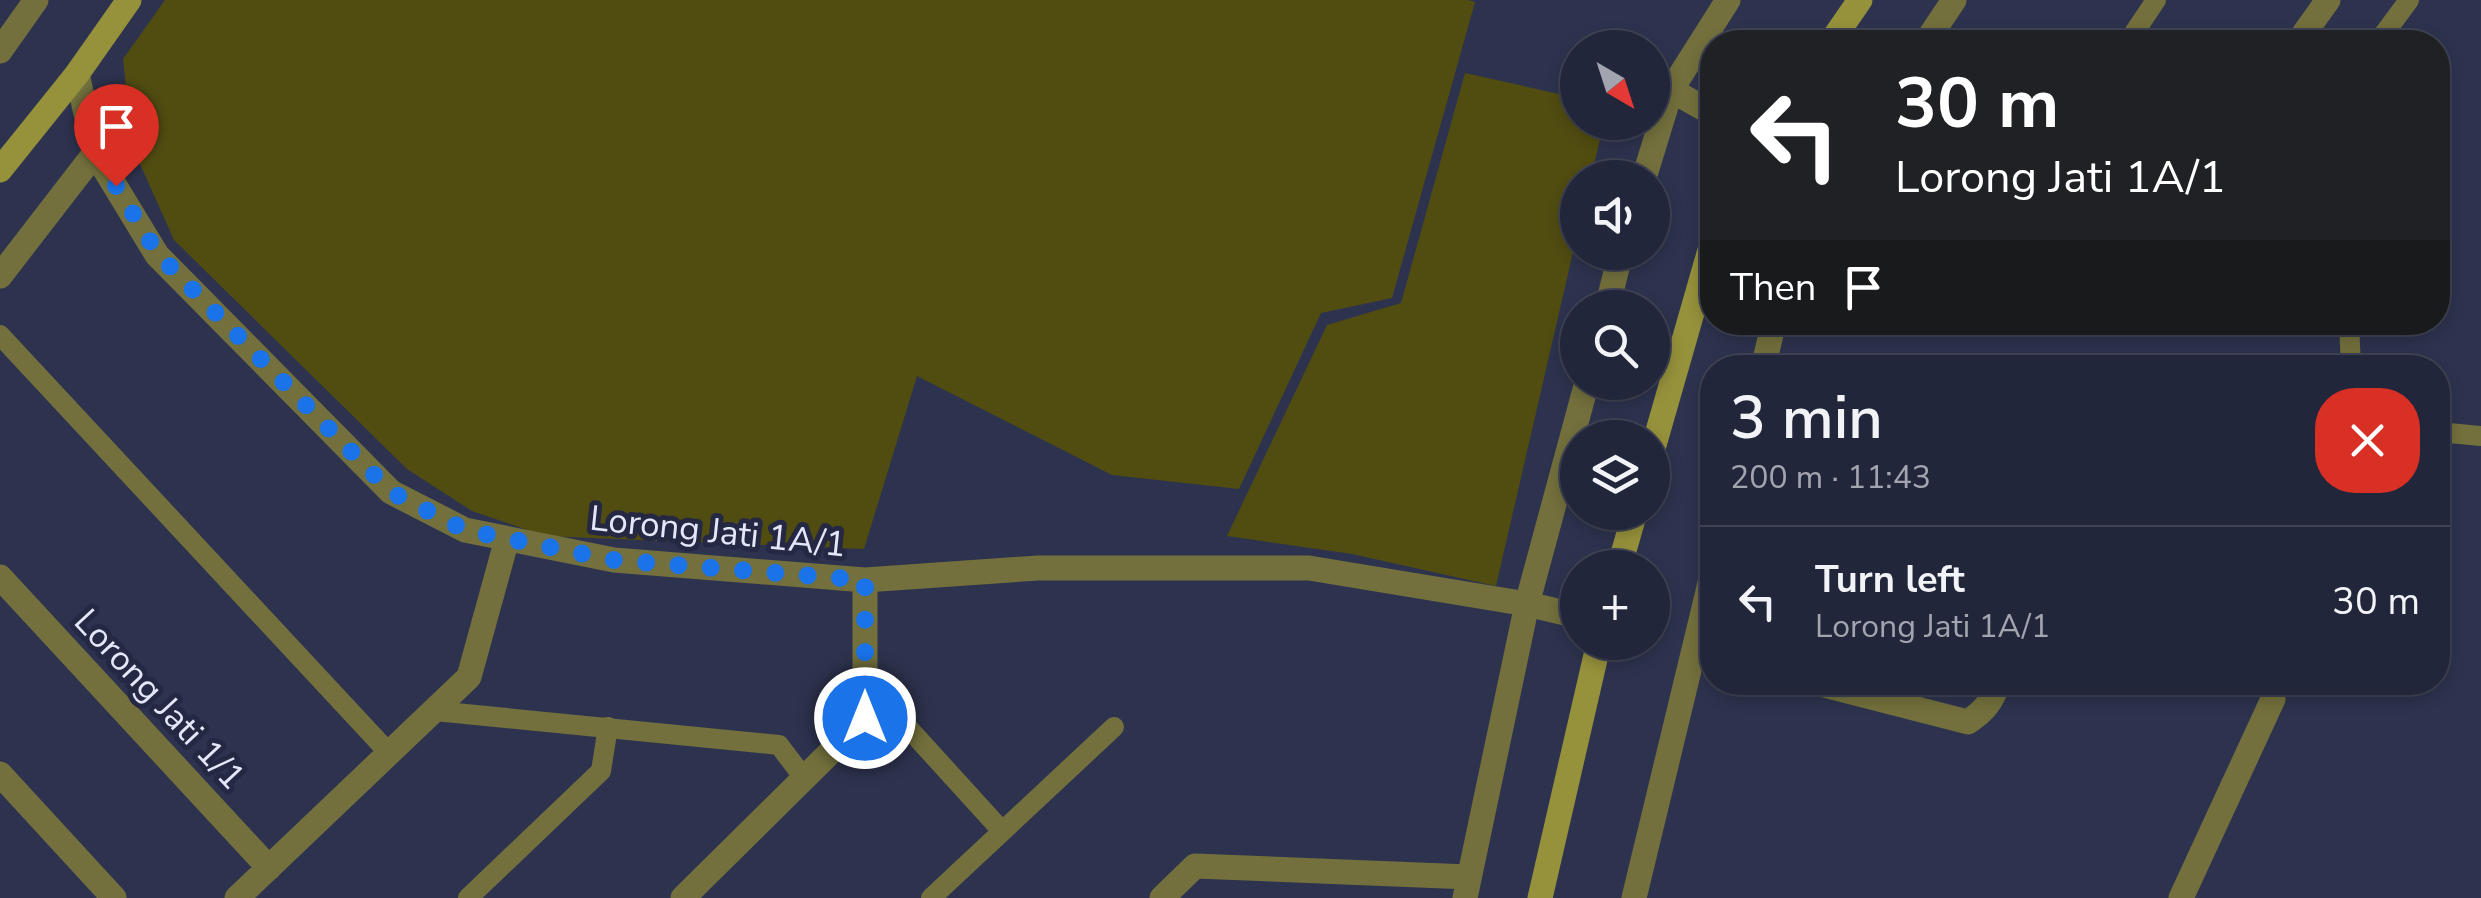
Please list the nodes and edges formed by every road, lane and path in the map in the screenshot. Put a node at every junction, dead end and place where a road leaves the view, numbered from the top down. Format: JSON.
{"nodes":[{"id":1,"x":36,"y":0,"type":"edge"},
{"id":2,"x":129,"y":0,"type":"edge"},
{"id":3,"x":1728,"y":0,"type":"edge"},
{"id":4,"x":1860,"y":0,"type":"edge"},
{"id":5,"x":1954,"y":0,"type":"edge"},
{"id":6,"x":2156,"y":0,"type":"edge"},
{"id":7,"x":2328,"y":0,"type":"edge"},
{"id":8,"x":2409,"y":0,"type":"edge"},
{"id":9,"x":1709,"y":30,"type":"edge"},
{"id":10,"x":1840,"y":30,"type":"edge"},
{"id":11,"x":1934,"y":30,"type":"edge"},
{"id":12,"x":2136,"y":30,"type":"edge"},
{"id":13,"x":2307,"y":30,"type":"edge"},
{"id":14,"x":2387,"y":30,"type":"edge"},
{"id":15,"x":1700,"y":44,"type":"edge"},
{"id":16,"x":0,"y":51,"type":"edge"},
{"id":17,"x":77,"y":74,"type":"junction"},
{"id":18,"x":1671,"y":90,"type":"junction"},
{"id":19,"x":1700,"y":107,"type":"edge"},
{"id":20,"x":95,"y":153,"type":"junction"},
{"id":21,"x":1650,"y":160,"type":"edge"},
{"id":22,"x":0,"y":170,"type":"edge"},
{"id":23,"x":0,"y":276,"type":"edge"},
{"id":24,"x":1700,"y":285,"type":"edge"},
{"id":25,"x":0,"y":335,"type":"edge"},
{"id":26,"x":1581,"y":400,"type":"edge"},
{"id":27,"x":1661,"y":420,"type":"edge"},
{"id":28,"x":2450,"y":433,"type":"edge"},
{"id":29,"x":2481,"y":436,"type":"edge"},
{"id":30,"x":508,"y":539,"type":"junction"},
{"id":31,"x":0,"y":577,"type":"edge"},
{"id":32,"x":865,"y":580,"type":"junction"},
{"id":33,"x":1527,"y":604,"type":"junction"},
{"id":34,"x":1560,"y":612,"type":"edge"},
{"id":35,"x":1595,"y":660,"type":"edge"},
{"id":36,"x":1700,"y":666,"type":"edge"},
{"id":37,"x":1863,"y":695,"type":"edge"},
{"id":38,"x":1994,"y":695,"type":"edge"},
{"id":39,"x":2273,"y":695,"type":"edge"},
{"id":40,"x":434,"y":710,"type":"junction"},
{"id":41,"x":865,"y":718,"type":"junction"},
{"id":42,"x":608,"y":727,"type":"junction"},
{"id":43,"x":1114,"y":727,"type":"dead end"},
{"id":44,"x":389,"y":753,"type":"junction"},
{"id":45,"x":0,"y":774,"type":"edge"},
{"id":46,"x":804,"y":778,"type":"junction"},
{"id":47,"x":1002,"y":831,"type":"junction"},
{"id":48,"x":270,"y":868,"type":"junction"},
{"id":49,"x":1467,"y":888,"type":"edge"},
{"id":50,"x":114,"y":898,"type":"edge"},
{"id":51,"x":238,"y":898,"type":"edge"},
{"id":52,"x":468,"y":898,"type":"edge"},
{"id":53,"x":683,"y":898,"type":"edge"},
{"id":54,"x":931,"y":898,"type":"edge"},
{"id":55,"x":1162,"y":898,"type":"edge"},
{"id":56,"x":1540,"y":898,"type":"edge"},
{"id":57,"x":1634,"y":898,"type":"edge"},
{"id":58,"x":2180,"y":898,"type":"edge"}],
"edges":[{"from":1,"to":16,"type":"street"},
{"from":2,"to":17,"type":"street"},
{"from":3,"to":9,"type":"street"},
{"from":4,"to":10,"type":"street"},
{"from":5,"to":11,"type":"street"},
{"from":6,"to":12,"type":"lane"},
{"from":7,"to":13,"type":"street"},
{"from":8,"to":14,"type":"lane"},
{"from":15,"to":18,"type":"street"},
{"from":17,"to":20,"type":"street","name":"Lorong Jati 1A/1"},
{"from":17,"to":22,"type":"street"},
{"from":18,"to":19,"type":"street"},
{"from":18,"to":21,"type":"street"},
{"from":20,"to":23,"type":"street"},
{"from":20,"to":30,"type":"street","name":"Lorong Jati 1A/1"},
{"from":24,"to":27,"type":"street"},
{"from":25,"to":44,"type":"lane"},
{"from":26,"to":33,"type":"street"},
{"from":28,"to":29,"type":"lane"},
{"from":30,"to":32,"type":"street","name":"Lorong Jati 1A/1"},
{"from":30,"to":40,"type":"street"},
{"from":31,"to":48,"type":"street","name":"Lorong Jati 1/1"},
{"from":32,"to":33,"type":"street","name":"Lorong Jati 1A/1"},
{"from":32,"to":41,"type":"street"},
{"from":33,"to":34,"type":"street","name":"Lorong Jati 1A/1"},
{"from":33,"to":49,"type":"street"},
{"from":35,"to":56,"type":"street"},
{"from":36,"to":57,"type":"street"},
{"from":37,"to":38,"type":"street"},
{"from":39,"to":58,"type":"street"},
{"from":40,"to":42,"type":"lane"},
{"from":40,"to":44,"type":"street"},
{"from":41,"to":46,"type":"street"},
{"from":41,"to":47,"type":"lane"},
{"from":42,"to":46,"type":"lane"},
{"from":42,"to":52,"type":"lane"},
{"from":43,"to":47,"type":"lane"},
{"from":44,"to":48,"type":"street"},
{"from":45,"to":50,"type":"street"},
{"from":46,"to":53,"type":"street"},
{"from":47,"to":54,"type":"lane"},
{"from":48,"to":51,"type":"street"},
{"from":49,"to":55,"type":"street"}]}
